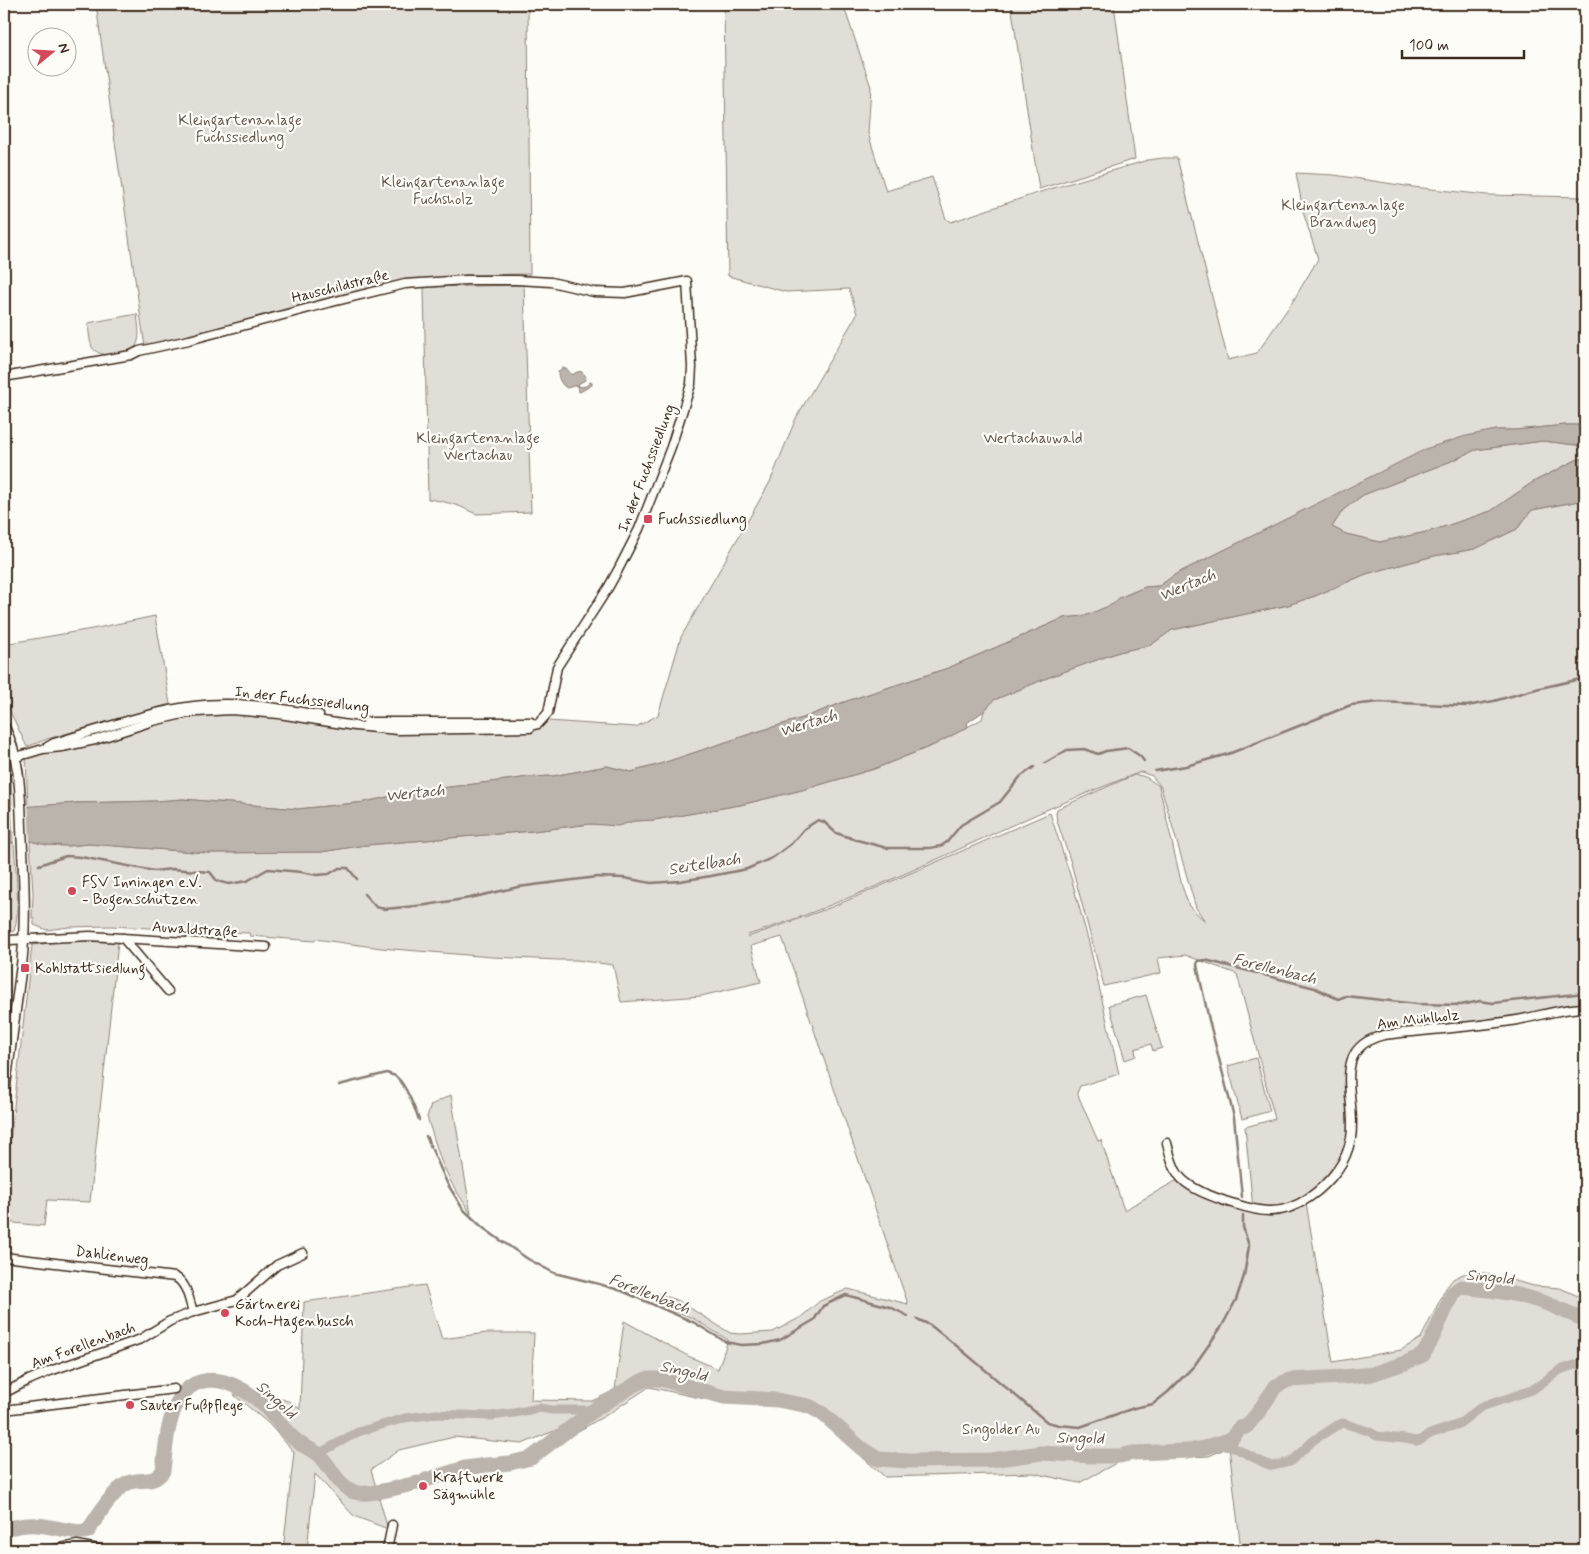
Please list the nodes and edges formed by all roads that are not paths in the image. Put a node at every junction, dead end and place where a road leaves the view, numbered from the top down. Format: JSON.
{"nodes":[{"id":1,"x":687,"y":282,"type":"joint"},
{"id":2,"x":4,"y":377,"type":"edge"},
{"id":3,"x":4,"y":726,"type":"edge"},
{"id":4,"x":16,"y":757,"type":"junction"},
{"id":5,"x":122,"y":938,"type":"junction"},
{"id":6,"x":24,"y":940,"type":"junction"},
{"id":7,"x":4,"y":942,"type":"edge"},
{"id":8,"x":266,"y":947,"type":"dead end"},
{"id":9,"x":168,"y":990,"type":"dead end"},
{"id":10,"x":1585,"y":1008,"type":"edge"},
{"id":11,"x":6,"y":1070,"type":"edge"},
{"id":12,"x":4,"y":1097,"type":"edge"},
{"id":13,"x":1166,"y":1144,"type":"dead end"},
{"id":14,"x":302,"y":1253,"type":"dead end"},
{"id":15,"x":4,"y":1257,"type":"edge"},
{"id":16,"x":193,"y":1312,"type":"junction"},
{"id":17,"x":174,"y":1389,"type":"dead end"},
{"id":18,"x":4,"y":1393,"type":"edge"},
{"id":19,"x":4,"y":1410,"type":"edge"},
{"id":20,"x":392,"y":1525,"type":"dead end"},
{"id":21,"x":50,"y":1550,"type":"edge"},
{"id":22,"x":102,"y":1550,"type":"edge"},
{"id":23,"x":387,"y":1550,"type":"edge"}],
"edges":[{"from":1,"to":2,"type":"street","name":"Hauschildstraße"},
{"from":1,"to":4,"type":"street","name":"In der Fuchssiedlung"},
{"from":3,"to":4,"type":"street"},
{"from":4,"to":6,"type":"street"},
{"from":5,"to":6,"type":"street","name":"Auwaldstraße"},
{"from":5,"to":8,"type":"street","name":"Auwaldstraße"},
{"from":5,"to":9,"type":"street"},
{"from":6,"to":7,"type":"street","name":"Auwaldstraße"},
{"from":6,"to":11,"type":"street"},
{"from":10,"to":13,"type":"street","name":"Am Mühlholz"},
{"from":11,"to":12,"type":"street"},
{"from":14,"to":16,"type":"street","name":"Am Forellenbach"},
{"from":15,"to":16,"type":"street","name":"Dahlienweg"},
{"from":16,"to":18,"type":"street","name":"Am Forellenbach"},
{"from":17,"to":19,"type":"street"},
{"from":20,"to":23,"type":"street"},
{"from":21,"to":22,"type":"street"}]}
